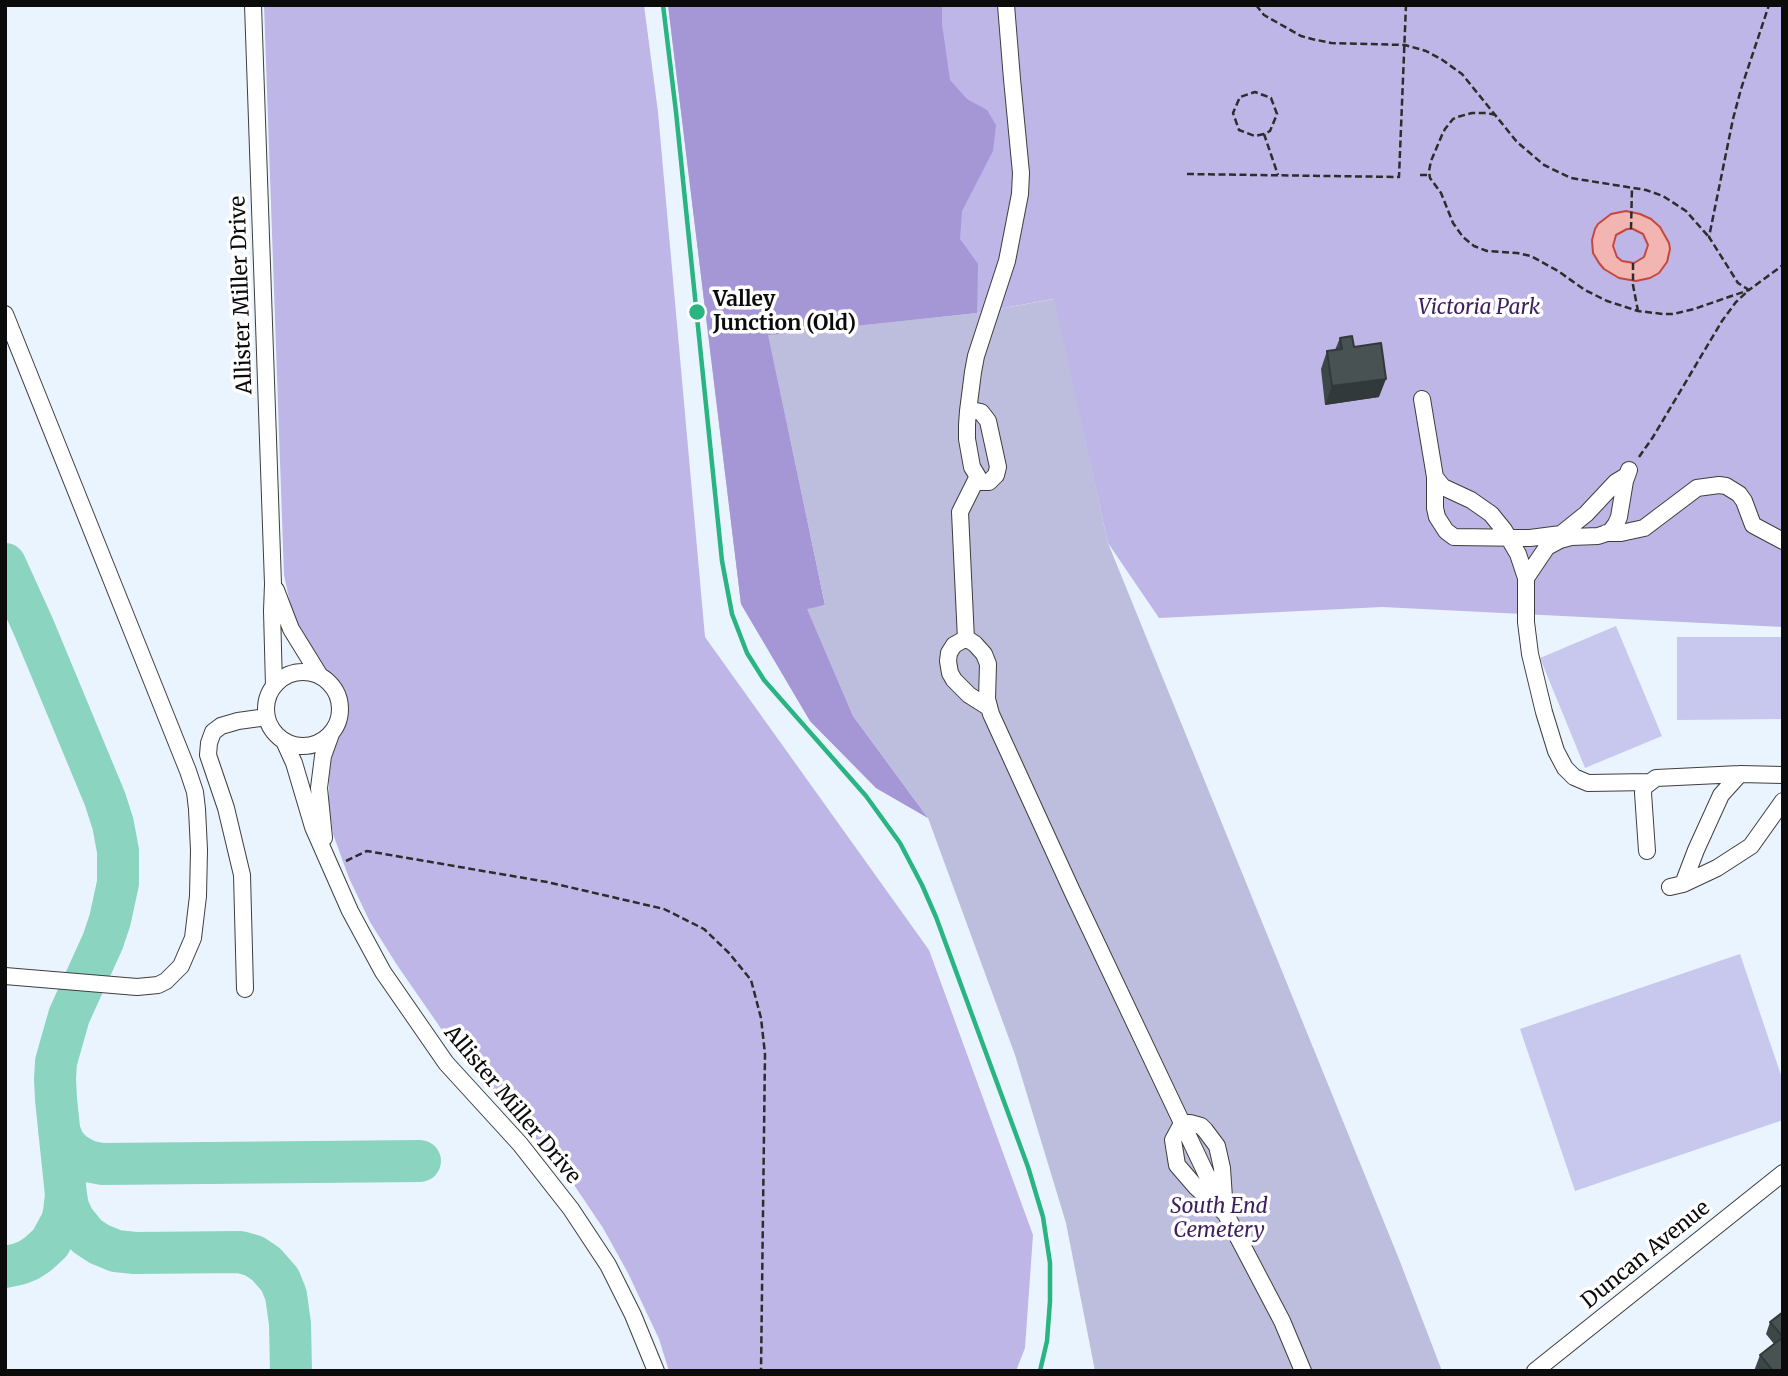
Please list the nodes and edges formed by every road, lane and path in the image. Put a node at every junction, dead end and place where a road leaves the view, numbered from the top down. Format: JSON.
{"nodes":[{"id":1,"x":253,"y":5,"type":"edge"},
{"id":2,"x":1006,"y":5,"type":"edge"},
{"id":3,"x":1256,"y":5,"type":"edge"},
{"id":4,"x":1406,"y":5,"type":"edge"},
{"id":5,"x":1769,"y":5,"type":"edge"},
{"id":6,"x":1405,"y":45,"type":"junction"},
{"id":7,"x":1496,"y":115,"type":"junction"},
{"id":8,"x":1264,"y":134,"type":"junction"},
{"id":9,"x":1187,"y":174,"type":"dead end"},
{"id":10,"x":1420,"y":175,"type":"dead end"},
{"id":11,"x":1430,"y":175,"type":"junction"},
{"id":12,"x":1278,"y":176,"type":"junction"},
{"id":13,"x":1632,"y":187,"type":"junction"},
{"id":14,"x":1631,"y":229,"type":"dead end"},
{"id":15,"x":1709,"y":237,"type":"junction"},
{"id":16,"x":1633,"y":263,"type":"dead end"},
{"id":17,"x":1783,"y":265,"type":"edge"},
{"id":18,"x":1749,"y":289,"type":"junction"},
{"id":19,"x":1638,"y":311,"type":"junction"},
{"id":20,"x":5,"y":314,"type":"edge"},
{"id":21,"x":1422,"y":399,"type":"dead end"},
{"id":22,"x":968,"y":411,"type":"junction"},
{"id":23,"x":1628,"y":472,"type":"junction"},
{"id":24,"x":1435,"y":477,"type":"junction"},
{"id":25,"x":979,"y":479,"type":"junction"},
{"id":26,"x":1606,"y":533,"type":"junction"},
{"id":27,"x":1509,"y":537,"type":"junction"},
{"id":28,"x":1783,"y":541,"type":"edge"},
{"id":29,"x":1526,"y":578,"type":"junction"},
{"id":30,"x":273,"y":584,"type":"junction"},
{"id":31,"x":966,"y":640,"type":"junction"},
{"id":32,"x":320,"y":676,"type":"junction"},
{"id":33,"x":274,"y":686,"type":"junction"},
{"id":34,"x":988,"y":707,"type":"junction"},
{"id":35,"x":267,"y":717,"type":"junction"},
{"id":36,"x":331,"y":734,"type":"junction"},
{"id":37,"x":284,"y":741,"type":"junction"},
{"id":38,"x":1740,"y":774,"type":"junction"},
{"id":39,"x":1783,"y":775,"type":"edge"},
{"id":40,"x":1649,"y":782,"type":"junction"},
{"id":41,"x":1783,"y":801,"type":"edge"},
{"id":42,"x":1647,"y":851,"type":"dead end"},
{"id":43,"x":331,"y":868,"type":"junction"},
{"id":44,"x":5,"y":976,"type":"edge"},
{"id":45,"x":245,"y":989,"type":"dead end"},
{"id":46,"x":1183,"y":1124,"type":"junction"},
{"id":47,"x":1783,"y":1173,"type":"edge"},
{"id":48,"x":1225,"y":1213,"type":"junction"},
{"id":49,"x":656,"y":1371,"type":"edge"},
{"id":50,"x":761,"y":1371,"type":"edge"},
{"id":51,"x":1303,"y":1371,"type":"edge"},
{"id":52,"x":1535,"y":1371,"type":"edge"}],
"edges":[{"from":1,"to":30,"type":"street","name":"Allister Miller Drive"},
{"from":2,"to":22,"type":"street"},
{"from":3,"to":6,"type":"path"},
{"from":4,"to":6,"type":"path"},
{"from":5,"to":15,"type":"path"},
{"from":6,"to":7,"type":"path"},
{"from":6,"to":12,"type":"path"},
{"from":7,"to":11,"type":"path"},
{"from":7,"to":13,"type":"path"},
{"from":8,"to":8,"type":"path"},
{"from":8,"to":12,"type":"path"},
{"from":9,"to":12,"type":"path"},
{"from":10,"to":11,"type":"path"},
{"from":11,"to":19,"type":"path"},
{"from":13,"to":14,"type":"path"},
{"from":13,"to":15,"type":"path"},
{"from":15,"to":18,"type":"path"},
{"from":16,"to":19,"type":"path"},
{"from":17,"to":18,"type":"path"},
{"from":18,"to":19,"type":"path"},
{"from":18,"to":23,"type":"path"},
{"from":20,"to":44,"type":"street"},
{"from":21,"to":24,"type":"street"},
{"from":22,"to":25,"type":"street"},
{"from":22,"to":25,"type":"street"},
{"from":23,"to":26,"type":"street"},
{"from":23,"to":27,"type":"street"},
{"from":24,"to":27,"type":"street"},
{"from":24,"to":27,"type":"street"},
{"from":25,"to":31,"type":"street"},
{"from":26,"to":28,"type":"street"},
{"from":26,"to":29,"type":"street"},
{"from":27,"to":29,"type":"street"},
{"from":29,"to":40,"type":"street"},
{"from":30,"to":32,"type":"street","name":"Allister Miller Drive"},
{"from":30,"to":33,"type":"street","name":"Allister Miller Drive"},
{"from":31,"to":34,"type":"street"},
{"from":31,"to":34,"type":"street"},
{"from":32,"to":33,"type":"street"},
{"from":32,"to":36,"type":"street"},
{"from":33,"to":35,"type":"street"},
{"from":34,"to":46,"type":"street"},
{"from":35,"to":37,"type":"street"},
{"from":35,"to":45,"type":"street"},
{"from":36,"to":37,"type":"street"},
{"from":36,"to":43,"type":"street","name":"Allister Miller Drive"},
{"from":37,"to":43,"type":"street","name":"Allister Miller Drive"},
{"from":38,"to":39,"type":"street"},
{"from":38,"to":40,"type":"street"},
{"from":38,"to":41,"type":"street"},
{"from":40,"to":42,"type":"street"},
{"from":43,"to":49,"type":"street","name":"Allister Miller Drive"},
{"from":43,"to":50,"type":"path"},
{"from":46,"to":48,"type":"street"},
{"from":46,"to":48,"type":"street"},
{"from":47,"to":52,"type":"street","name":"Duncan Avenue"},
{"from":48,"to":51,"type":"street"}]}
